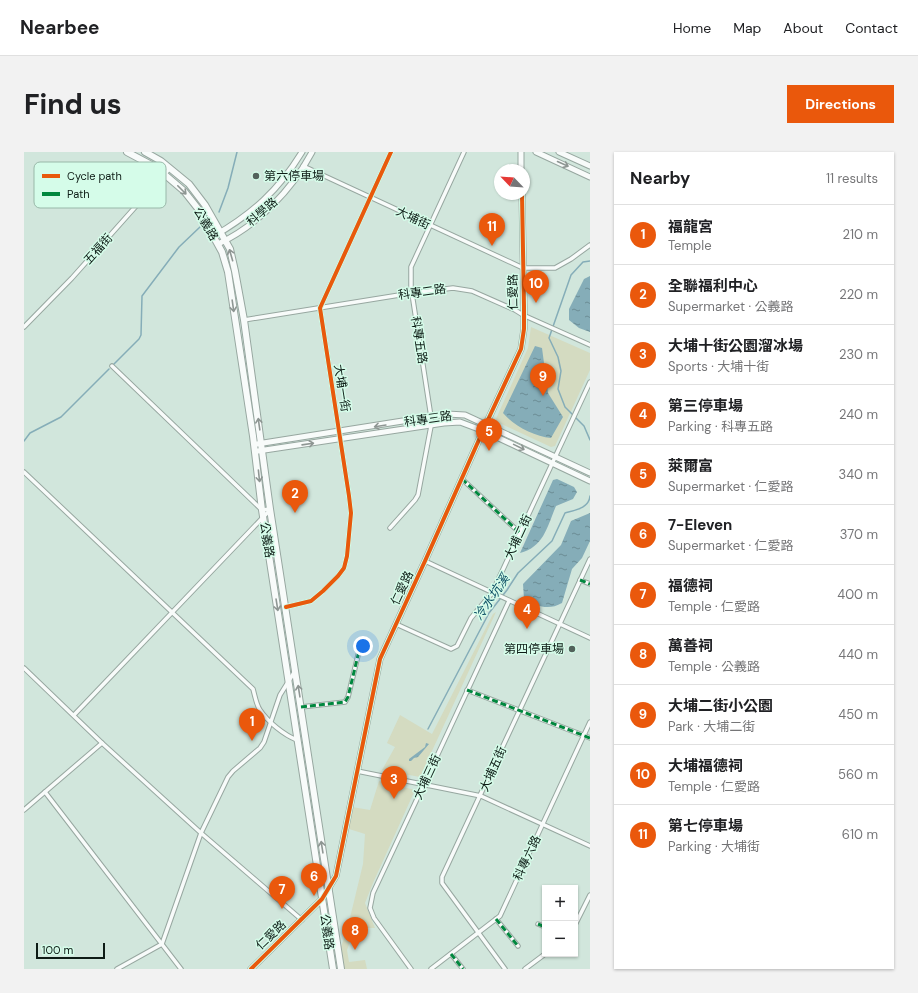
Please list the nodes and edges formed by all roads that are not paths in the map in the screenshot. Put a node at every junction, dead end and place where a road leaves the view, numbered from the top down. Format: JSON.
{"nodes":[{"id":1,"x":127,"y":152,"type":"edge"},
{"id":2,"x":302,"y":152,"type":"edge"},
{"id":3,"x":312,"y":152,"type":"edge"},
{"id":4,"x":391,"y":152,"type":"edge"},
{"id":5,"x":464,"y":152,"type":"edge"},
{"id":6,"x":521,"y":152,"type":"edge"},
{"id":7,"x":536,"y":152,"type":"edge"},
{"id":8,"x":559,"y":152,"type":"edge"},
{"id":9,"x":149,"y":153,"type":"edge"},
{"id":10,"x":146,"y":161,"type":"joint"},
{"id":11,"x":162,"y":162,"type":"edge"},
{"id":12,"x":521,"y":164,"type":"edge"},
{"id":13,"x":166,"y":165,"type":"edge"},
{"id":14,"x":303,"y":166,"type":"junction"},
{"id":15,"x":590,"y":166,"type":"edge"},
{"id":16,"x":170,"y":168,"type":"junction"},
{"id":17,"x":166,"y":173,"type":"edge"},
{"id":18,"x":166,"y":175,"type":"edge"},
{"id":19,"x":590,"y":177,"type":"edge"},
{"id":20,"x":370,"y":197,"type":"junction"},
{"id":21,"x":522,"y":200,"type":"edge"},
{"id":22,"x":135,"y":208,"type":"edge"},
{"id":23,"x":430,"y":226,"type":"junction"},
{"id":24,"x":220,"y":232,"type":"junction"},
{"id":25,"x":214,"y":236,"type":"junction"},
{"id":26,"x":224,"y":240,"type":"junction"},
{"id":27,"x":218,"y":244,"type":"junction"},
{"id":28,"x":590,"y":245,"type":"edge"},
{"id":29,"x":523,"y":268,"type":"junction"},
{"id":30,"x":412,"y":293,"type":"junction"},
{"id":31,"x":320,"y":308,"type":"junction"},
{"id":32,"x":523,"y":315,"type":"junction"},
{"id":33,"x":244,"y":320,"type":"junction"},
{"id":34,"x":24,"y":327,"type":"edge"},
{"id":35,"x":590,"y":346,"type":"edge"},
{"id":36,"x":112,"y":366,"type":"dead end"},
{"id":37,"x":590,"y":382,"type":"edge"},
{"id":38,"x":247,"y":398,"type":"junction"},
{"id":39,"x":257,"y":408,"type":"junction"},
{"id":40,"x":431,"y":417,"type":"junction"},
{"id":41,"x":486,"y":424,"type":"junction"},
{"id":42,"x":431,"y":426,"type":"junction"},
{"id":43,"x":484,"y":431,"type":"junction"},
{"id":44,"x":339,"y":432,"type":"junction"},
{"id":45,"x":340,"y":439,"type":"junction"},
{"id":46,"x":262,"y":447,"type":"junction"},
{"id":47,"x":255,"y":448,"type":"junction"},
{"id":48,"x":555,"y":457,"type":"junction"},
{"id":49,"x":552,"y":464,"type":"junction"},
{"id":50,"x":24,"y":472,"type":"edge"},
{"id":51,"x":588,"y":472,"type":"edge"},
{"id":52,"x":462,"y":479,"type":"junction"},
{"id":53,"x":588,"y":480,"type":"edge"},
{"id":54,"x":270,"y":509,"type":"junction"},
{"id":55,"x":263,"y":513,"type":"junction"},
{"id":56,"x":390,"y":528,"type":"dead end"},
{"id":57,"x":520,"y":533,"type":"junction"},
{"id":58,"x":590,"y":558,"type":"edge"},
{"id":59,"x":425,"y":562,"type":"junction"},
{"id":60,"x":580,"y":580,"type":"junction"},
{"id":61,"x":590,"y":584,"type":"edge"},
{"id":62,"x":494,"y":594,"type":"junction"},
{"id":63,"x":507,"y":600,"type":"junction"},
{"id":64,"x":286,"y":607,"type":"junction"},
{"id":65,"x":172,"y":613,"type":"junction"},
{"id":66,"x":396,"y":624,"type":"junction"},
{"id":67,"x":559,"y":624,"type":"junction"},
{"id":68,"x":590,"y":638,"type":"edge"},
{"id":69,"x":360,"y":647,"type":"dead end"},
{"id":70,"x":24,"y":668,"type":"edge"},
{"id":71,"x":296,"y":670,"type":"junction"},
{"id":72,"x":289,"y":681,"type":"junction"},
{"id":73,"x":467,"y":690,"type":"junction"},
{"id":74,"x":301,"y":707,"type":"junction"},
{"id":75,"x":519,"y":711,"type":"junction"},
{"id":76,"x":74,"y":715,"type":"junction"},
{"id":77,"x":272,"y":722,"type":"junction"},
{"id":78,"x":590,"y":722,"type":"edge"},
{"id":79,"x":583,"y":736,"type":"junction"},
{"id":80,"x":590,"y":738,"type":"edge"},
{"id":81,"x":297,"y":740,"type":"junction"},
{"id":82,"x":102,"y":743,"type":"junction"},
{"id":83,"x":357,"y":771,"type":"junction"},
{"id":84,"x":424,"y":784,"type":"junction"},
{"id":85,"x":45,"y":792,"type":"junction"},
{"id":86,"x":481,"y":796,"type":"junction"},
{"id":87,"x":24,"y":810,"type":"edge"},
{"id":88,"x":542,"y":824,"type":"junction"},
{"id":89,"x":201,"y":833,"type":"junction"},
{"id":90,"x":590,"y":846,"type":"edge"},
{"id":91,"x":328,"y":890,"type":"junction"},
{"id":92,"x":590,"y":895,"type":"edge"},
{"id":93,"x":322,"y":899,"type":"junction"},
{"id":94,"x":496,"y":919,"type":"junction"},
{"id":95,"x":302,"y":920,"type":"junction"},
{"id":96,"x":577,"y":921,"type":"edge"},
{"id":97,"x":538,"y":924,"type":"dead end"},
{"id":98,"x":542,"y":926,"type":"edge"},
{"id":99,"x":478,"y":933,"type":"junction"},
{"id":100,"x":162,"y":944,"type":"junction"},
{"id":101,"x":518,"y":946,"type":"dead end"},
{"id":102,"x":451,"y":954,"type":"junction"},
{"id":103,"x":542,"y":956,"type":"edge"},
{"id":104,"x":117,"y":969,"type":"edge"},
{"id":105,"x":181,"y":969,"type":"edge"},
{"id":106,"x":251,"y":969,"type":"edge"},
{"id":107,"x":333,"y":969,"type":"edge"},
{"id":108,"x":341,"y":969,"type":"edge"},
{"id":109,"x":411,"y":969,"type":"edge"},
{"id":110,"x":432,"y":969,"type":"edge"},
{"id":111,"x":463,"y":969,"type":"edge"},
{"id":112,"x":505,"y":969,"type":"edge"},
{"id":113,"x":525,"y":969,"type":"edge"}],
"edges":[{"from":1,"to":10,"type":"main road","name":"公義路"},
{"from":2,"to":24,"type":"street","name":"科學路"},
{"from":3,"to":14,"type":"street","name":"科學路"},
{"from":4,"to":20,"type":"street"},
{"from":5,"to":23,"type":"street","name":"科專五路"},
{"from":6,"to":12,"type":"street"},
{"from":7,"to":19,"type":"street","one_way":true},
{"from":8,"to":15,"type":"street"},
{"from":9,"to":10,"type":"street"},
{"from":9,"to":11,"type":"main road","name":"公義路"},
{"from":13,"to":16,"type":"main road","name":"公義路"},
{"from":14,"to":20,"type":"street","name":"大埔街"},
{"from":14,"to":26,"type":"street","name":"科學路"},
{"from":16,"to":17,"type":"street","name":"五福街"},
{"from":16,"to":24,"type":"main road","name":"公義路"},
{"from":18,"to":25,"type":"main road","name":"公義路","one_way":true},
{"from":20,"to":23,"type":"street","name":"大埔街"},
{"from":20,"to":31,"type":"street"},
{"from":21,"to":29,"type":"street","name":"仁愛路"},
{"from":22,"to":34,"type":"street","name":"五福街"},
{"from":23,"to":29,"type":"street","name":"大埔街"},
{"from":23,"to":30,"type":"street","name":"科專五路"},
{"from":24,"to":25,"type":"street","name":"科學路"},
{"from":24,"to":26,"type":"main road","name":"公義路"},
{"from":25,"to":27,"type":"main road","name":"公義路"},
{"from":26,"to":27,"type":"street","name":"科學路"},
{"from":33,"to":26,"type":"main road","name":"公義路","one_way":true},
{"from":27,"to":38,"type":"main road","name":"公義路","one_way":true},
{"from":28,"to":29,"type":"street"},
{"from":29,"to":32,"type":"street","name":"仁愛路"},
{"from":30,"to":31,"type":"street","name":"科專二路"},
{"from":30,"to":32,"type":"street","name":"科專二路"},
{"from":30,"to":40,"type":"street","name":"科專五路"},
{"from":31,"to":33,"type":"street","name":"科專二路"},
{"from":31,"to":44,"type":"street","name":"大埔一街"},
{"from":32,"to":35,"type":"street","name":"科專二路"},
{"from":32,"to":41,"type":"street","name":"仁愛路"},
{"from":33,"to":39,"type":"main road","name":"公義路"},
{"from":36,"to":55,"type":"street"},
{"from":37,"to":48,"type":"street","name":"大埔二街"},
{"from":38,"to":39,"type":"street"},
{"from":38,"to":47,"type":"main road","name":"公義路"},
{"from":46,"to":39,"type":"main road","name":"公義路","one_way":true},
{"from":40,"to":41,"type":"street","name":"科專三路"},
{"from":40,"to":42,"type":"street","name":"科專五路"},
{"from":40,"to":44,"type":"street","name":"科專三路","one_way":true},
{"from":41,"to":43,"type":"street","name":"仁愛路"},
{"from":41,"to":48,"type":"street","name":"科專三路"},
{"from":42,"to":43,"type":"street","name":"科專三路"},
{"from":42,"to":45,"type":"street","name":"科專三路"},
{"from":42,"to":56,"type":"street","name":"科專五路"},
{"from":43,"to":49,"type":"street","name":"科專三路","one_way":true},
{"from":43,"to":52,"type":"street","name":"仁愛路"},
{"from":44,"to":45,"type":"street","name":"大埔一街"},
{"from":44,"to":46,"type":"street","name":"科專三路"},
{"from":46,"to":45,"type":"street","name":"科專三路","one_way":true},
{"from":45,"to":64,"type":"street","name":"大埔一街"},
{"from":46,"to":47,"type":"street","name":"科專三路"},
{"from":46,"to":54,"type":"main road","name":"公義路"},
{"from":47,"to":55,"type":"main road","name":"公義路","one_way":true},
{"from":48,"to":49,"type":"street","name":"大埔二街"},
{"from":48,"to":51,"type":"street","name":"科專三路"},
{"from":49,"to":53,"type":"street","name":"科專三路"},
{"from":49,"to":57,"type":"street","name":"大埔二街"},
{"from":50,"to":65,"type":"street"},
{"from":52,"to":57,"type":"street"},
{"from":52,"to":59,"type":"street","name":"仁愛路"},
{"from":54,"to":55,"type":"street"},
{"from":54,"to":55,"type":"street"},
{"from":54,"to":64,"type":"main road","name":"公義路"},
{"from":55,"to":65,"type":"street"},
{"from":55,"to":72,"type":"main road","name":"公義路","one_way":true},
{"from":57,"to":62,"type":"street","name":"大埔二街"},
{"from":58,"to":60,"type":"street","name":"大埔五街"},
{"from":59,"to":62,"type":"street"},
{"from":59,"to":66,"type":"street","name":"仁愛路"},
{"from":60,"to":61,"type":"street"},
{"from":60,"to":67,"type":"street","name":"大埔五街"},
{"from":62,"to":63,"type":"street"},
{"from":62,"to":66,"type":"street","name":"大埔二街"},
{"from":63,"to":67,"type":"street"},
{"from":63,"to":73,"type":"street","name":"大埔三街"},
{"from":64,"to":71,"type":"main road","name":"公義路"},
{"from":65,"to":76,"type":"street"},
{"from":65,"to":77,"type":"street"},
{"from":66,"to":83,"type":"street","name":"仁愛路"},
{"from":67,"to":68,"type":"street"},
{"from":67,"to":75,"type":"street","name":"大埔五街"},
{"from":69,"to":74,"type":"street"},
{"from":70,"to":76,"type":"street"},
{"from":71,"to":72,"type":"street"},
{"from":74,"to":71,"type":"main road","name":"公義路","one_way":true},
{"from":72,"to":77,"type":"street"},
{"from":72,"to":81,"type":"main road","name":"公義路"},
{"from":73,"to":75,"type":"street"},
{"from":73,"to":84,"type":"street","name":"大埔三街"},
{"from":91,"to":74,"type":"main road","name":"公義路","one_way":true},
{"from":75,"to":79,"type":"street"},
{"from":75,"to":86,"type":"street","name":"大埔五街"},
{"from":76,"to":82,"type":"street"},
{"from":77,"to":81,"type":"street"},
{"from":77,"to":89,"type":"street"},
{"from":78,"to":79,"type":"street","name":"科專六路"},
{"from":79,"to":80,"type":"street"},
{"from":79,"to":88,"type":"street","name":"科專六路"},
{"from":81,"to":93,"type":"main road","name":"公義路"},
{"from":82,"to":85,"type":"street"},
{"from":82,"to":89,"type":"street"},
{"from":83,"to":84,"type":"street"},
{"from":83,"to":91,"type":"street","name":"仁愛路"},
{"from":84,"to":86,"type":"street"},
{"from":84,"to":109,"type":"street","name":"大埔三街"},
{"from":85,"to":87,"type":"street"},
{"from":85,"to":100,"type":"street"},
{"from":86,"to":88,"type":"street"},
{"from":86,"to":99,"type":"street","name":"大埔五街"},
{"from":88,"to":90,"type":"street"},
{"from":88,"to":94,"type":"street","name":"科專六路"},
{"from":89,"to":95,"type":"street"},
{"from":89,"to":100,"type":"street"},
{"from":91,"to":93,"type":"street","name":"仁愛路"},
{"from":91,"to":108,"type":"main road","name":"公義路"},
{"from":92,"to":96,"type":"street"},
{"from":93,"to":95,"type":"street","name":"仁愛路"},
{"from":93,"to":107,"type":"main road","name":"公義路"},
{"from":94,"to":99,"type":"street","name":"科專六路"},
{"from":94,"to":101,"type":"street"},
{"from":95,"to":106,"type":"street","name":"仁愛路"},
{"from":97,"to":98,"type":"street"},
{"from":99,"to":102,"type":"street","name":"科專六路"},
{"from":99,"to":112,"type":"street","name":"大埔五街"},
{"from":100,"to":104,"type":"street"},
{"from":100,"to":105,"type":"street"},
{"from":102,"to":110,"type":"street","name":"科專六路"},
{"from":102,"to":111,"type":"street"},
{"from":103,"to":113,"type":"street"}]}
